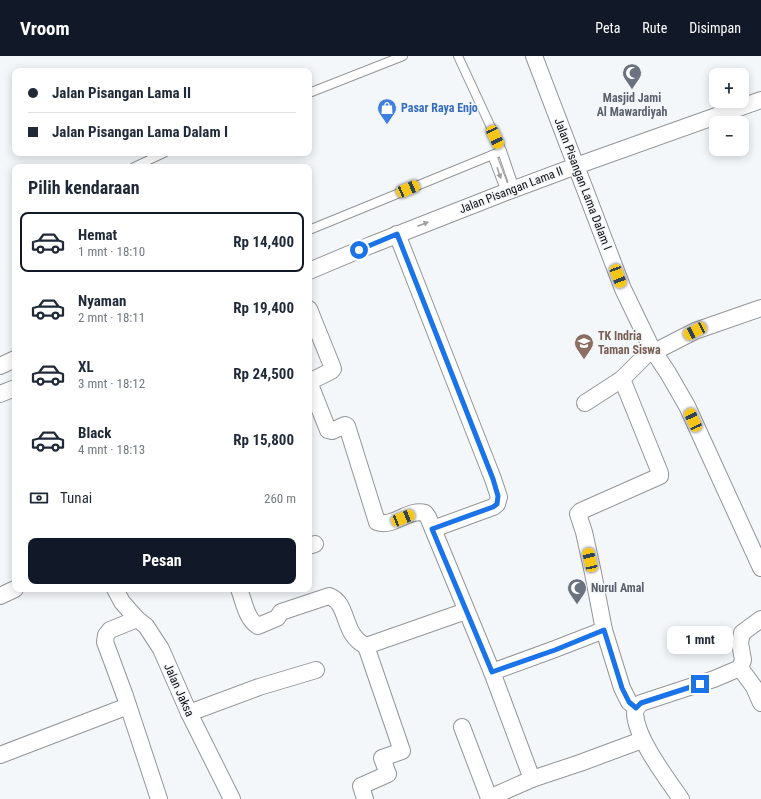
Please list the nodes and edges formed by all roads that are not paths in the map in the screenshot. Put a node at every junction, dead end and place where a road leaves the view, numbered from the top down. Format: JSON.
{"nodes":[{"id":1,"x":403,"y":56,"type":"edge"},
{"id":2,"x":458,"y":56,"type":"edge"},
{"id":3,"x":534,"y":56,"type":"edge"},
{"id":4,"x":312,"y":92,"type":"edge"},
{"id":5,"x":761,"y":100,"type":"edge"},
{"id":6,"x":502,"y":151,"type":"junction"},
{"id":7,"x":492,"y":155,"type":"junction"},
{"id":8,"x":160,"y":156,"type":"edge"},
{"id":9,"x":150,"y":164,"type":"edge"},
{"id":10,"x":576,"y":166,"type":"junction"},
{"id":11,"x":511,"y":190,"type":"junction"},
{"id":12,"x":312,"y":229,"type":"edge"},
{"id":13,"x":397,"y":234,"type":"junction"},
{"id":14,"x":312,"y":270,"type":"edge"},
{"id":15,"x":761,"y":308,"type":"edge"},
{"id":16,"x":312,"y":317,"type":"edge"},
{"id":17,"x":653,"y":351,"type":"junction"},
{"id":18,"x":12,"y":360,"type":"edge"},
{"id":19,"x":0,"y":366,"type":"edge"},
{"id":20,"x":622,"y":379,"type":"junction"},
{"id":21,"x":312,"y":380,"type":"edge"},
{"id":22,"x":12,"y":389,"type":"edge"},
{"id":23,"x":312,"y":389,"type":"edge"},
{"id":24,"x":0,"y":394,"type":"edge"},
{"id":25,"x":585,"y":403,"type":"dead end"},
{"id":26,"x":432,"y":529,"type":"junction"},
{"id":27,"x":761,"y":568,"type":"edge"},
{"id":28,"x":12,"y":590,"type":"edge"},
{"id":29,"x":117,"y":592,"type":"edge"},
{"id":30,"x":240,"y":592,"type":"edge"},
{"id":31,"x":0,"y":596,"type":"edge"},
{"id":32,"x":466,"y":611,"type":"junction"},
{"id":33,"x":137,"y":619,"type":"junction"},
{"id":34,"x":761,"y":619,"type":"edge"},
{"id":35,"x":604,"y":630,"type":"junction"},
{"id":36,"x":366,"y":646,"type":"junction"},
{"id":37,"x":740,"y":668,"type":"junction"},
{"id":38,"x":316,"y":670,"type":"dead end"},
{"id":39,"x":492,"y":672,"type":"junction"},
{"id":40,"x":761,"y":703,"type":"edge"},
{"id":41,"x":128,"y":706,"type":"junction"},
{"id":42,"x":636,"y":708,"type":"junction"},
{"id":43,"x":189,"y":713,"type":"junction"},
{"id":44,"x":462,"y":727,"type":"dead end"},
{"id":45,"x":642,"y":740,"type":"junction"},
{"id":46,"x":0,"y":755,"type":"edge"},
{"id":47,"x":532,"y":779,"type":"junction"},
{"id":48,"x":489,"y":798,"type":"edge"},
{"id":49,"x":159,"y":799,"type":"edge"},
{"id":50,"x":232,"y":799,"type":"edge"},
{"id":51,"x":365,"y":799,"type":"edge"},
{"id":52,"x":681,"y":799,"type":"edge"}],
"edges":[{"from":1,"to":4,"type":"lane"},
{"from":2,"to":6,"type":"lane"},
{"from":3,"to":10,"type":"street","name":"Jalan Pisangan Lama Dalam I"},
{"from":5,"to":10,"type":"street","name":"Jalan Pisangan Lama II"},
{"from":6,"to":7,"type":"lane"},
{"from":6,"to":11,"type":"lane"},
{"from":7,"to":11,"type":"lane","one_way":true},
{"from":7,"to":12,"type":"lane"},
{"from":8,"to":9,"type":"lane"},
{"from":10,"to":11,"type":"street","name":"Jalan Pisangan Lama II"},
{"from":10,"to":17,"type":"street","name":"Jalan Pisangan Lama Dalam I"},
{"from":13,"to":11,"type":"street","name":"Jalan Pisangan Lama II","one_way":true},
{"from":13,"to":14,"type":"street","name":"Jalan Pisangan Lama II"},
{"from":13,"to":26,"type":"street"},
{"from":15,"to":17,"type":"street"},
{"from":16,"to":21,"type":"street"},
{"from":17,"to":20,"type":"street"},
{"from":17,"to":27,"type":"street","name":"Jalan Pisangan Lama Dalam I"},
{"from":18,"to":19,"type":"street"},
{"from":20,"to":25,"type":"street"},
{"from":20,"to":35,"type":"street"},
{"from":22,"to":24,"type":"street"},
{"from":23,"to":26,"type":"street"},
{"from":26,"to":32,"type":"street"},
{"from":28,"to":31,"type":"street"},
{"from":29,"to":33,"type":"street","name":"Jalan Jaksa"},
{"from":30,"to":36,"type":"street"},
{"from":32,"to":36,"type":"street"},
{"from":32,"to":39,"type":"street"},
{"from":33,"to":41,"type":"street"},
{"from":33,"to":43,"type":"street","name":"Jalan Jaksa"},
{"from":34,"to":37,"type":"street"},
{"from":35,"to":39,"type":"street"},
{"from":35,"to":42,"type":"street"},
{"from":36,"to":51,"type":"street"},
{"from":37,"to":40,"type":"street"},
{"from":37,"to":42,"type":"street"},
{"from":38,"to":43,"type":"street"},
{"from":39,"to":47,"type":"street"},
{"from":41,"to":46,"type":"street"},
{"from":41,"to":49,"type":"street"},
{"from":42,"to":45,"type":"street"},
{"from":43,"to":50,"type":"street","name":"Jalan Jaksa"},
{"from":44,"to":48,"type":"street"},
{"from":45,"to":47,"type":"street"},
{"from":45,"to":52,"type":"street"},
{"from":47,"to":48,"type":"street"}]}
